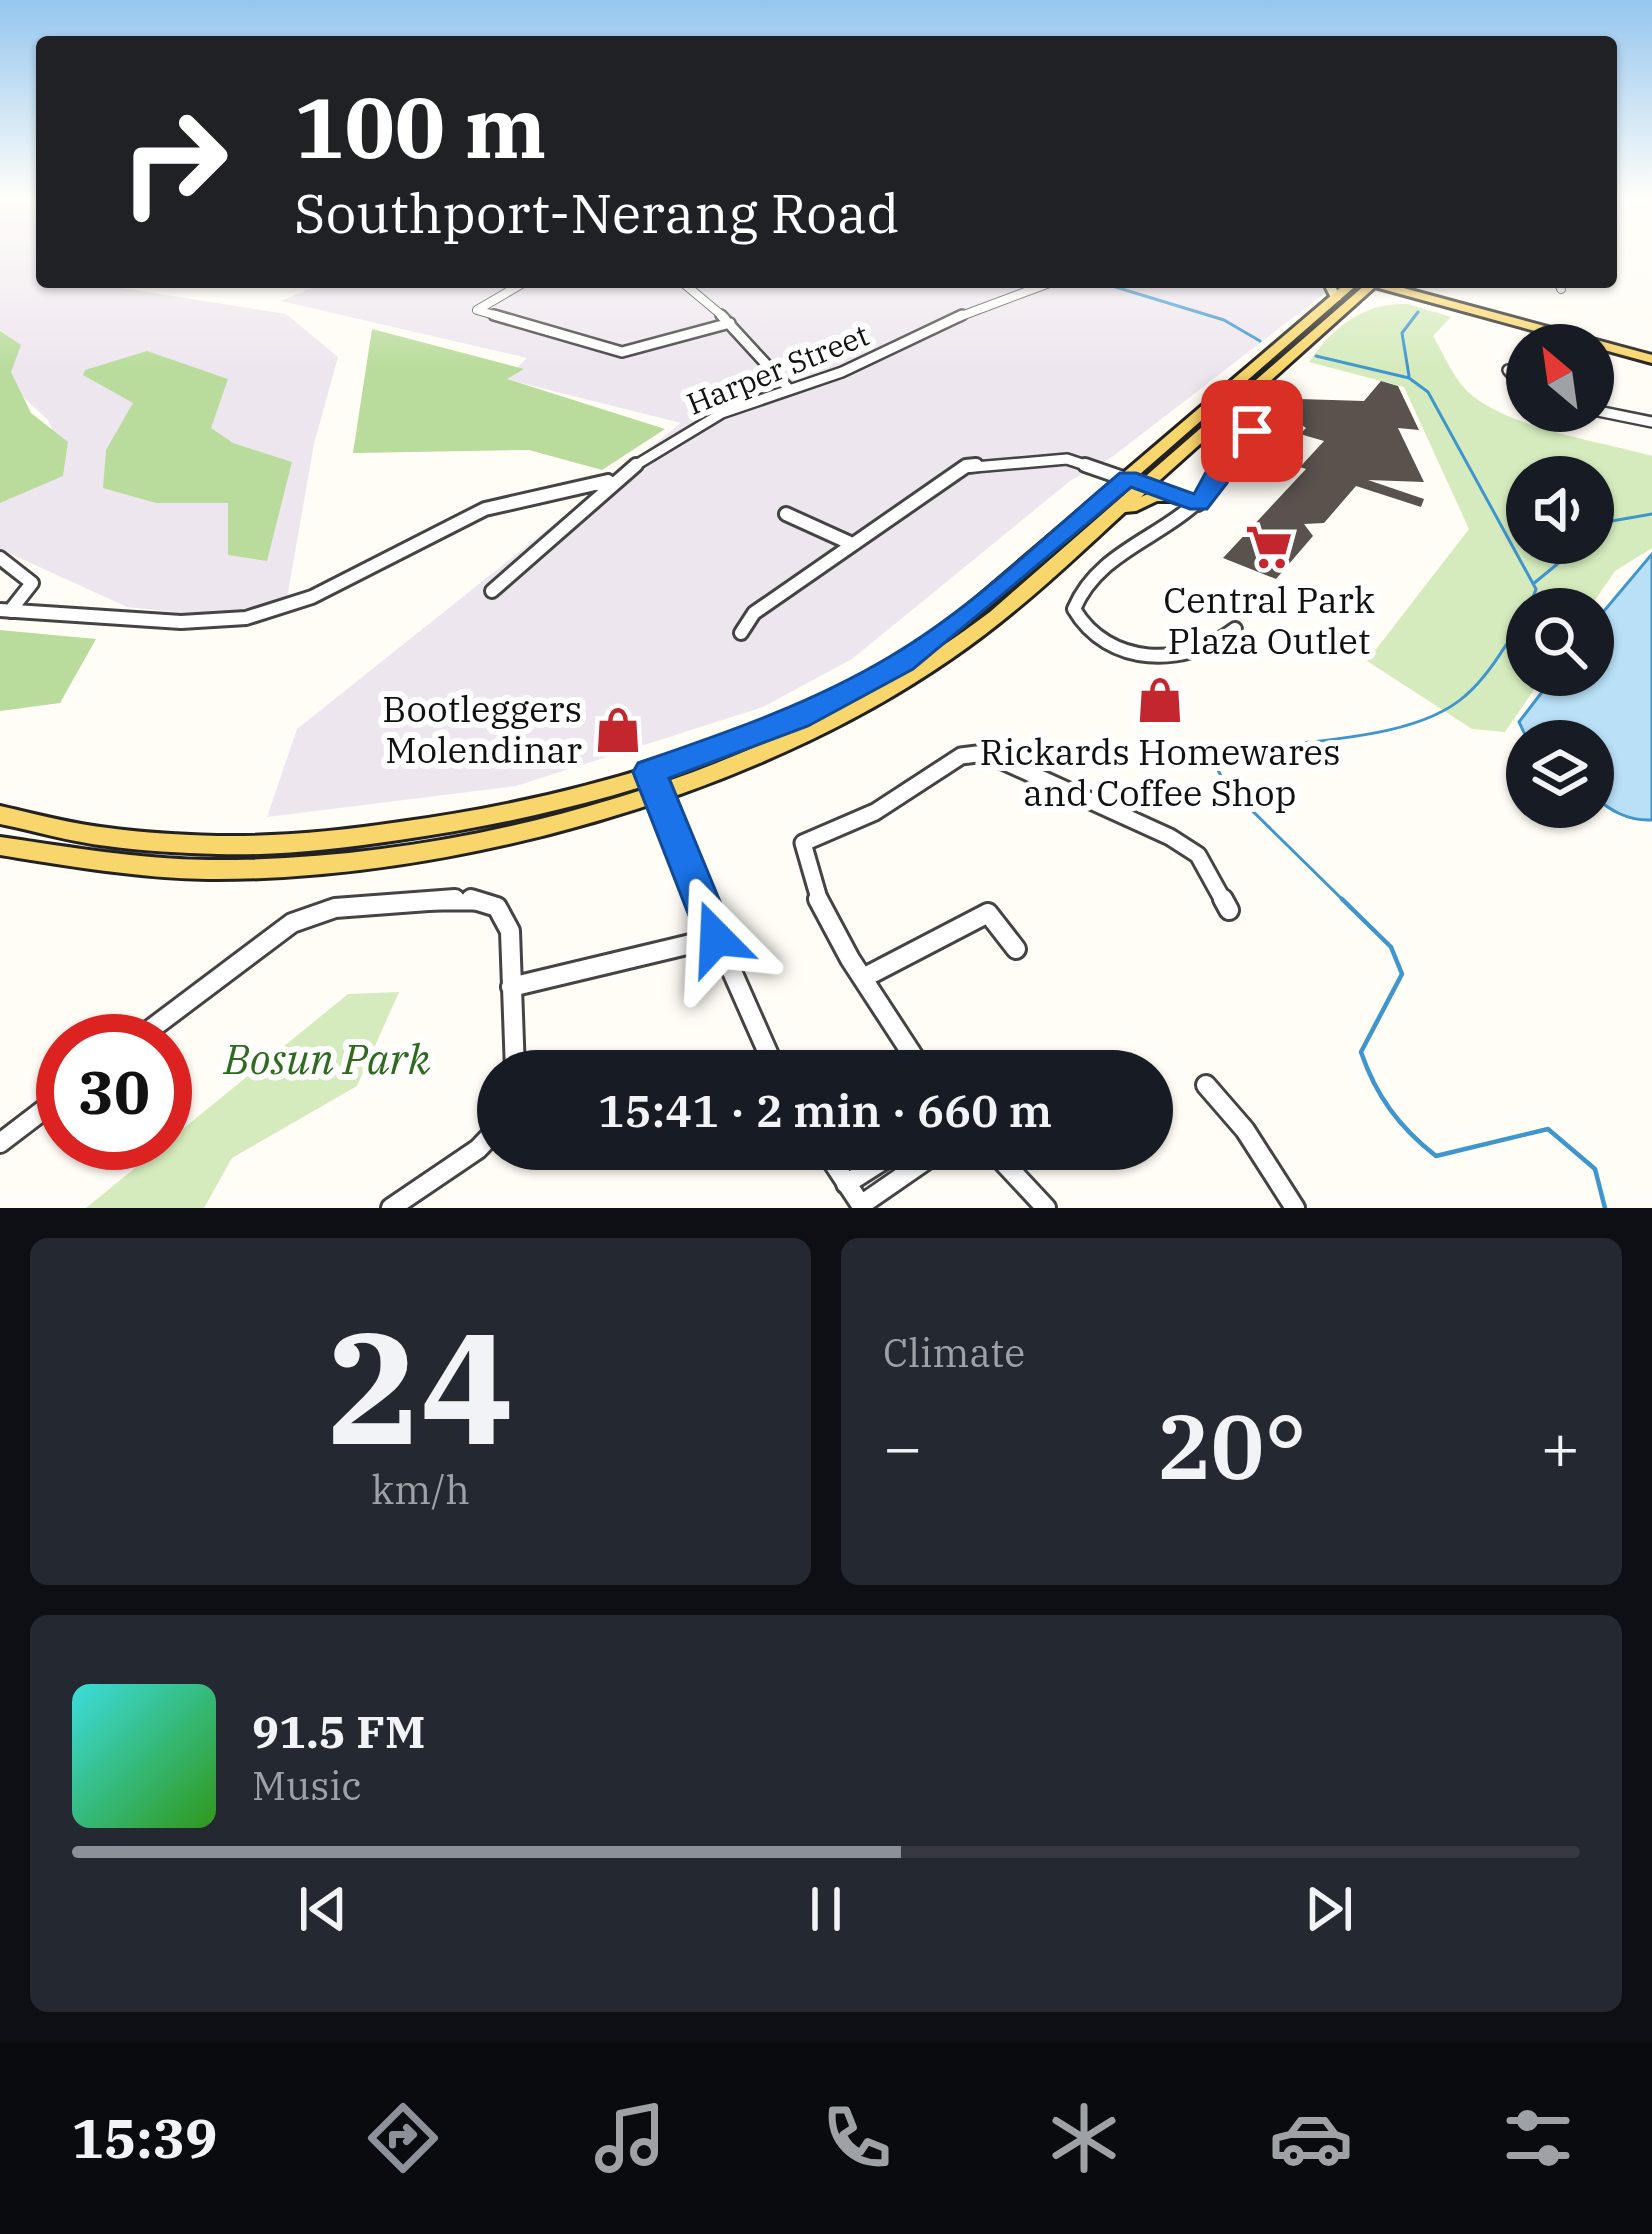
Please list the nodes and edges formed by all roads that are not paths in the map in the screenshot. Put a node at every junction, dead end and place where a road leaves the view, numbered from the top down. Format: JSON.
{"nodes":[{"id":1,"x":512,"y":288,"type":"edge"},
{"id":2,"x":689,"y":288,"type":"edge"},
{"id":3,"x":1032,"y":288,"type":"edge"},
{"id":4,"x":1333,"y":288,"type":"edge"},
{"id":5,"x":1348,"y":288,"type":"edge"},
{"id":6,"x":1364,"y":288,"type":"edge"},
{"id":7,"x":1381,"y":288,"type":"edge"},
{"id":8,"x":1387,"y":288,"type":"edge"},
{"id":9,"x":1418,"y":288,"type":"edge"},
{"id":10,"x":1343,"y":301,"type":"junction"},
{"id":11,"x":1418,"y":302,"type":"junction"},
{"id":12,"x":1445,"y":302,"type":"junction"},
{"id":13,"x":730,"y":323,"type":"junction"},
{"id":14,"x":1506,"y":326,"type":"edge"},
{"id":15,"x":1614,"y":353,"type":"edge"},
{"id":16,"x":1652,"y":361,"type":"edge"},
{"id":17,"x":789,"y":389,"type":"junction"},
{"id":18,"x":1614,"y":414,"type":"edge"},
{"id":19,"x":1652,"y":422,"type":"edge"},
{"id":20,"x":1270,"y":424,"type":"dead end"},
{"id":21,"x":1175,"y":459,"type":"junction"},
{"id":22,"x":615,"y":479,"type":"junction"},
{"id":23,"x":1137,"y":481,"type":"junction"},
{"id":24,"x":1190,"y":501,"type":"junction"},
{"id":25,"x":786,"y":514,"type":"dead end"},
{"id":26,"x":1112,"y":515,"type":"junction"},
{"id":27,"x":850,"y":543,"type":"junction"},
{"id":28,"x":0,"y":558,"type":"edge"},
{"id":29,"x":492,"y":591,"type":"dead end"},
{"id":30,"x":5,"y":610,"type":"edge"},
{"id":31,"x":1235,"y":629,"type":"dead end"},
{"id":32,"x":741,"y":633,"type":"dead end"},
{"id":33,"x":655,"y":781,"type":"junction"},
{"id":34,"x":0,"y":815,"type":"edge"},
{"id":35,"x":0,"y":846,"type":"edge"},
{"id":36,"x":1229,"y":910,"type":"dead end"},
{"id":37,"x":716,"y":938,"type":"junction"},
{"id":38,"x":1016,"y":949,"type":"dead end"},
{"id":39,"x":865,"y":977,"type":"junction"},
{"id":40,"x":511,"y":987,"type":"junction"},
{"id":41,"x":171,"y":1014,"type":"edge"},
{"id":42,"x":514,"y":1050,"type":"edge"},
{"id":43,"x":767,"y":1050,"type":"edge"},
{"id":44,"x":910,"y":1050,"type":"edge"},
{"id":45,"x":1206,"y":1085,"type":"dead end"},
{"id":46,"x":36,"y":1116,"type":"edge"},
{"id":47,"x":0,"y":1143,"type":"edge"},
{"id":48,"x":477,"y":1149,"type":"edge"},
{"id":49,"x":837,"y":1170,"type":"edge"},
{"id":50,"x":868,"y":1170,"type":"edge"},
{"id":51,"x":913,"y":1170,"type":"edge"},
{"id":52,"x":1011,"y":1170,"type":"edge"},
{"id":53,"x":846,"y":1184,"type":"junction"},
{"id":54,"x":862,"y":1207,"type":"edge"},
{"id":55,"x":391,"y":1208,"type":"edge"},
{"id":56,"x":1046,"y":1208,"type":"edge"},
{"id":57,"x":1295,"y":1208,"type":"edge"}],
"edges":[{"from":1,"to":13,"type":"street"},
{"from":2,"to":13,"type":"street"},
{"from":3,"to":17,"type":"street","name":"Harper Street"},
{"from":4,"to":10,"type":"main road"},
{"from":5,"to":10,"type":"main road"},
{"from":6,"to":10,"type":"main road"},
{"from":7,"to":11,"type":"main road"},
{"from":8,"to":12,"type":"main road"},
{"from":9,"to":12,"type":"main road"},
{"from":10,"to":11,"type":"main road"},
{"from":10,"to":21,"type":"main road"},
{"from":10,"to":23,"type":"main road"},
{"from":11,"to":14,"type":"main road"},
{"from":12,"to":16,"type":"main road"},
{"from":13,"to":17,"type":"street"},
{"from":15,"to":16,"type":"main road"},
{"from":17,"to":22,"type":"street","name":"Harper Street"},
{"from":18,"to":19,"type":"street"},
{"from":20,"to":24,"type":"street"},
{"from":21,"to":23,"type":"main road"},
{"from":21,"to":24,"type":"main road"},
{"from":22,"to":29,"type":"street","name":"Harper Street"},
{"from":22,"to":30,"type":"street"},
{"from":23,"to":24,"type":"street"},
{"from":23,"to":26,"type":"main road"},
{"from":23,"to":27,"type":"street"},
{"from":23,"to":33,"type":"main road"},
{"from":24,"to":26,"type":"main road"},
{"from":24,"to":31,"type":"street"},
{"from":25,"to":27,"type":"street"},
{"from":26,"to":33,"type":"main road"},
{"from":27,"to":32,"type":"street"},
{"from":28,"to":30,"type":"street"},
{"from":33,"to":34,"type":"main road"},
{"from":33,"to":35,"type":"main road"},
{"from":33,"to":37,"type":"street"},
{"from":36,"to":39,"type":"street"},
{"from":37,"to":40,"type":"street"},
{"from":37,"to":43,"type":"street"},
{"from":38,"to":39,"type":"street"},
{"from":39,"to":44,"type":"street"},
{"from":40,"to":41,"type":"street"},
{"from":40,"to":42,"type":"street"},
{"from":45,"to":57,"type":"street"},
{"from":46,"to":47,"type":"street"},
{"from":48,"to":55,"type":"street"},
{"from":49,"to":53,"type":"street"},
{"from":50,"to":53,"type":"street"},
{"from":51,"to":54,"type":"street"},
{"from":52,"to":56,"type":"street"},
{"from":53,"to":54,"type":"street"}]}
